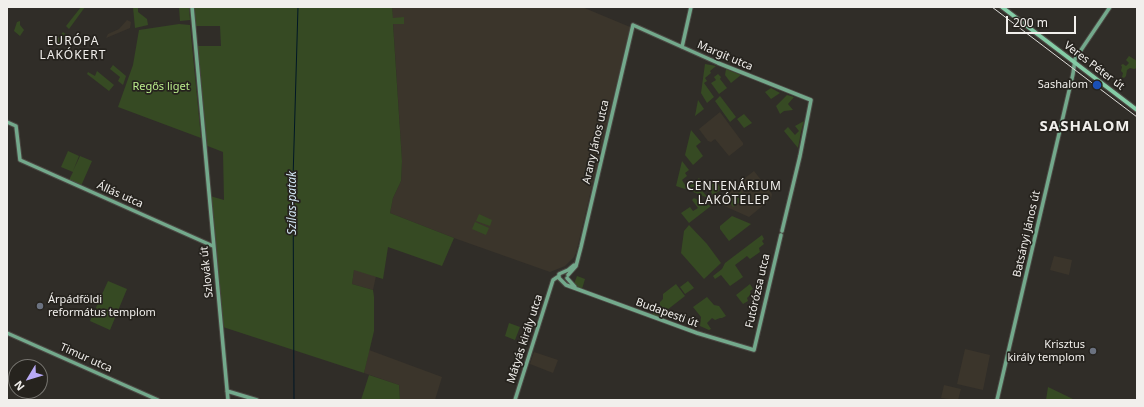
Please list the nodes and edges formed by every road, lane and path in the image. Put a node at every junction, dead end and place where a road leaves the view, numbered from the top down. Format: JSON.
{"nodes":[{"id":1,"x":192,"y":7,"type":"edge"},
{"id":2,"x":691,"y":7,"type":"edge"},
{"id":3,"x":1002,"y":7,"type":"edge"},
{"id":4,"x":1110,"y":7,"type":"edge"},
{"id":5,"x":633,"y":25,"type":"joint"},
{"id":6,"x":682,"y":47,"type":"junction"},
{"id":7,"x":1074,"y":62,"type":"junction"},
{"id":8,"x":811,"y":100,"type":"joint"},
{"id":9,"x":1137,"y":110,"type":"edge"},
{"id":10,"x":7,"y":122,"type":"edge"},
{"id":11,"x":213,"y":246,"type":"junction"},
{"id":12,"x":567,"y":275,"type":"junction"},
{"id":13,"x":561,"y":278,"type":"junction"},
{"id":14,"x":576,"y":288,"type":"junction"},
{"id":15,"x":7,"y":333,"type":"edge"},
{"id":16,"x":754,"y":350,"type":"joint"},
{"id":17,"x":227,"y":391,"type":"junction"},
{"id":18,"x":158,"y":400,"type":"edge"},
{"id":19,"x":228,"y":400,"type":"edge"},
{"id":20,"x":257,"y":400,"type":"edge"},
{"id":21,"x":515,"y":400,"type":"edge"},
{"id":22,"x":997,"y":400,"type":"edge"}],
"edges":[{"from":1,"to":11,"type":"street","name":"Szlovák út"},
{"from":2,"to":6,"type":"street"},
{"from":3,"to":7,"type":"main road","name":"Veres Péter út"},
{"from":4,"to":7,"type":"street"},
{"from":5,"to":6,"type":"street","name":"Margit utca"},
{"from":5,"to":12,"type":"street","name":"Arany János utca"},
{"from":6,"to":8,"type":"street","name":"Margit utca"},
{"from":7,"to":9,"type":"main road","name":"Veres Péter út"},
{"from":7,"to":22,"type":"street","name":"Batsányi János út"},
{"from":8,"to":16,"type":"street","name":"Futórózsa utca"},
{"from":10,"to":11,"type":"street","name":"Állás utca"},
{"from":11,"to":17,"type":"street","name":"Szlovák út"},
{"from":12,"to":13,"type":"street"},
{"from":12,"to":13,"type":"street"},
{"from":12,"to":14,"type":"street","name":"Budapesti út"},
{"from":13,"to":14,"type":"street","name":"Budapesti út"},
{"from":13,"to":21,"type":"street","name":"Mátyás király utca"},
{"from":14,"to":16,"type":"street","name":"Budapesti út"},
{"from":15,"to":18,"type":"street","name":"Timur utca"},
{"from":17,"to":19,"type":"street","name":"Szlovák út"},
{"from":17,"to":20,"type":"street"}]}
